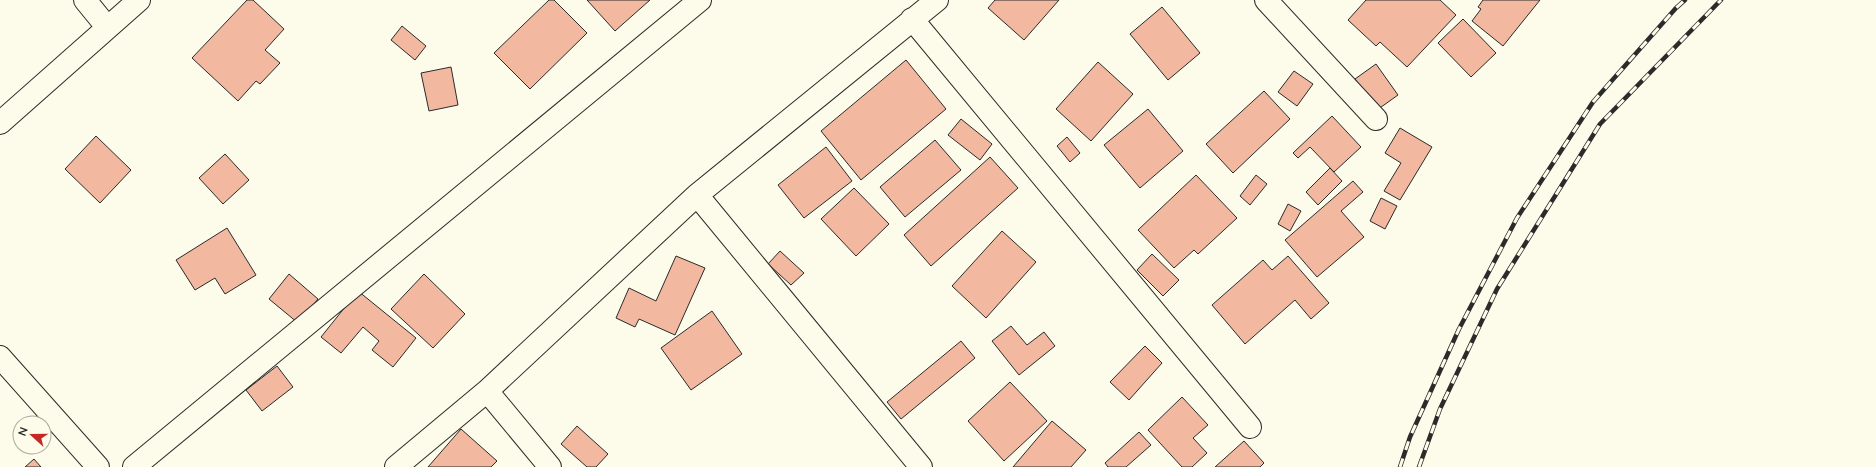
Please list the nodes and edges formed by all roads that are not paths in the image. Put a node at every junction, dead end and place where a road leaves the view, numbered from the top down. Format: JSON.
{"nodes":[{"id":1,"x":85,"y":0,"type":"edge"},
{"id":2,"x":139,"y":0,"type":"edge"},
{"id":3,"x":700,"y":0,"type":"edge"},
{"id":4,"x":936,"y":0,"type":"edge"},
{"id":5,"x":1266,"y":0,"type":"edge"},
{"id":6,"x":912,"y":19,"type":"junction"},
{"id":7,"x":107,"y":27,"type":"junction"},
{"id":8,"x":1376,"y":119,"type":"dead end"},
{"id":9,"x":0,"y":123,"type":"edge"},
{"id":10,"x":697,"y":195,"type":"junction"},
{"id":11,"x":0,"y":357,"type":"edge"},
{"id":12,"x":487,"y":391,"type":"junction"},
{"id":13,"x":1250,"y":427,"type":"dead end"},
{"id":14,"x":98,"y":467,"type":"edge"},
{"id":15,"x":134,"y":467,"type":"edge"},
{"id":16,"x":396,"y":467,"type":"edge"},
{"id":17,"x":550,"y":467,"type":"edge"},
{"id":18,"x":920,"y":467,"type":"edge"}],
"edges":[{"from":1,"to":7,"type":"street"},
{"from":2,"to":7,"type":"street"},
{"from":3,"to":15,"type":"street"},
{"from":4,"to":6,"type":"street"},
{"from":5,"to":8,"type":"street"},
{"from":6,"to":10,"type":"street"},
{"from":6,"to":13,"type":"street"},
{"from":7,"to":9,"type":"street"},
{"from":10,"to":12,"type":"street"},
{"from":10,"to":18,"type":"street"},
{"from":11,"to":14,"type":"street"},
{"from":12,"to":16,"type":"street"},
{"from":12,"to":17,"type":"street"}]}
